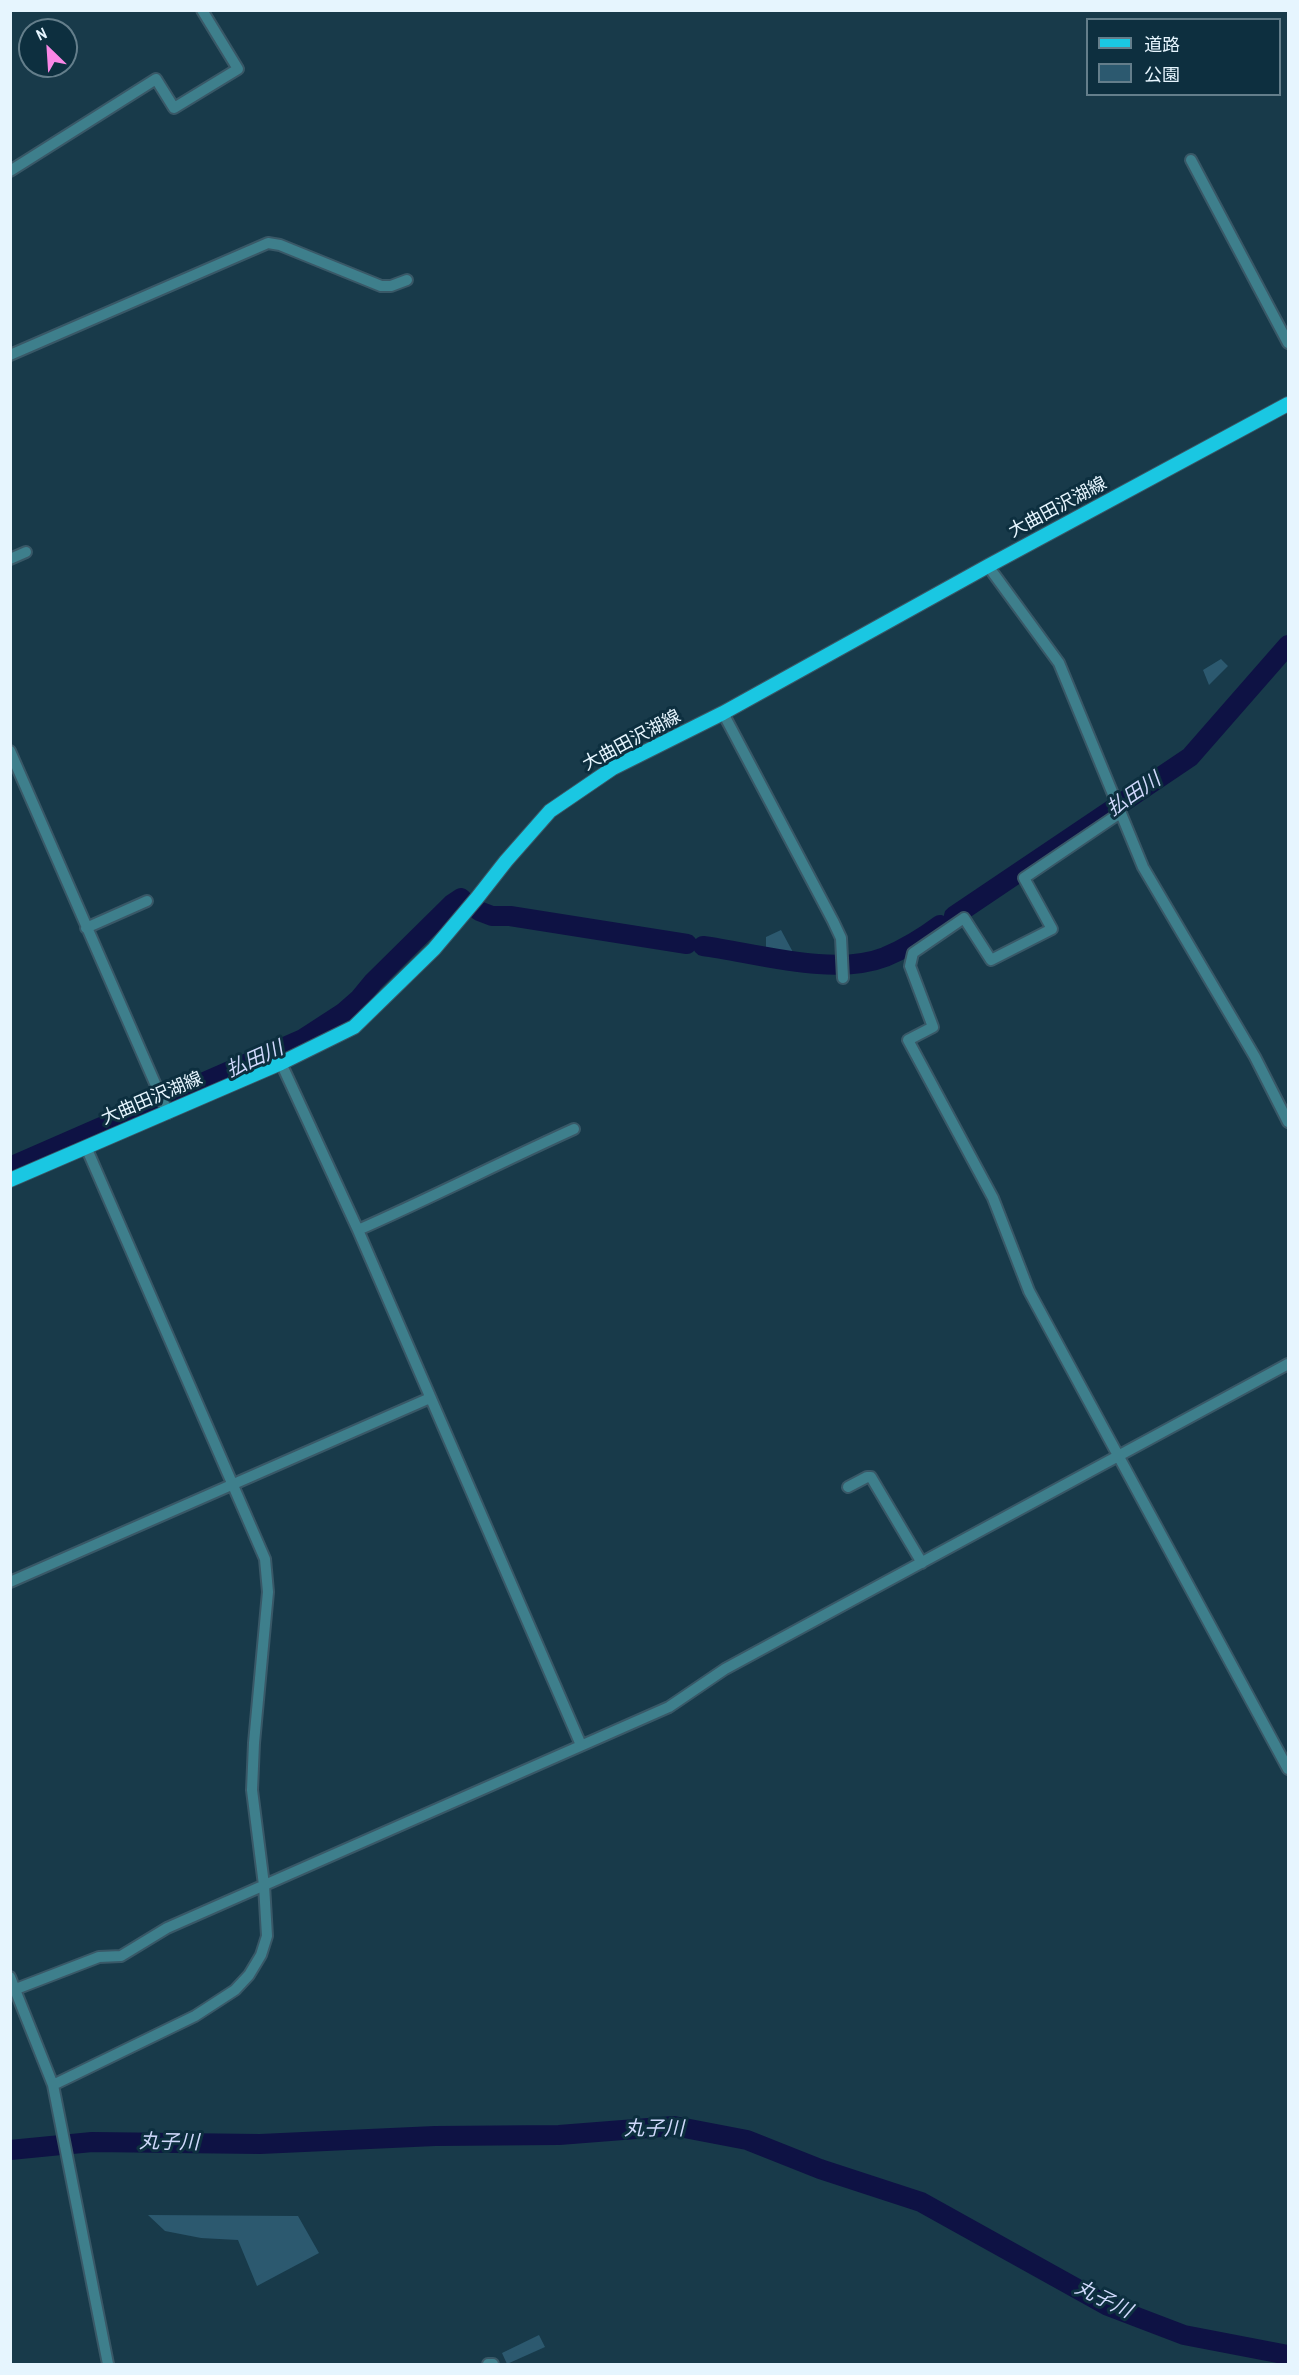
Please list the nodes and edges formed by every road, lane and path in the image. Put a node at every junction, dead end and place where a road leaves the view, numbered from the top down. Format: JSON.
{"nodes":[{"id":1,"x":202,"y":10,"type":"edge"},
{"id":2,"x":1191,"y":160,"type":"dead end"},
{"id":3,"x":10,"y":171,"type":"edge"},
{"id":4,"x":407,"y":280,"type":"dead end"},
{"id":5,"x":1288,"y":343,"type":"edge"},
{"id":6,"x":10,"y":355,"type":"edge"},
{"id":7,"x":1288,"y":404,"type":"edge"},
{"id":8,"x":26,"y":552,"type":"dead end"},
{"id":9,"x":10,"y":559,"type":"edge"},
{"id":10,"x":988,"y":566,"type":"junction"},
{"id":11,"x":723,"y":713,"type":"junction"},
{"id":12,"x":10,"y":751,"type":"edge"},
{"id":13,"x":1120,"y":813,"type":"junction"},
{"id":14,"x":147,"y":901,"type":"dead end"},
{"id":15,"x":86,"y":928,"type":"junction"},
{"id":16,"x":843,"y":978,"type":"dead end"},
{"id":17,"x":281,"y":1063,"type":"junction"},
{"id":18,"x":168,"y":1113,"type":"junction"},
{"id":19,"x":1288,"y":1122,"type":"edge"},
{"id":20,"x":574,"y":1129,"type":"dead end"},
{"id":21,"x":86,"y":1147,"type":"junction"},
{"id":22,"x":10,"y":1180,"type":"edge"},
{"id":23,"x":358,"y":1230,"type":"junction"},
{"id":24,"x":1288,"y":1364,"type":"edge"},
{"id":25,"x":430,"y":1398,"type":"junction"},
{"id":26,"x":1118,"y":1457,"type":"junction"},
{"id":27,"x":233,"y":1483,"type":"junction"},
{"id":28,"x":848,"y":1487,"type":"dead end"},
{"id":29,"x":922,"y":1563,"type":"junction"},
{"id":30,"x":10,"y":1582,"type":"edge"},
{"id":31,"x":581,"y":1745,"type":"junction"},
{"id":32,"x":1288,"y":1769,"type":"edge"},
{"id":33,"x":264,"y":1885,"type":"junction"},
{"id":34,"x":10,"y":1977,"type":"edge"},
{"id":35,"x":16,"y":1989,"type":"junction"},
{"id":36,"x":53,"y":2088,"type":"junction"},
{"id":37,"x":108,"y":2364,"type":"edge"},
{"id":38,"x":488,"y":2364,"type":"edge"},
{"id":39,"x":493,"y":2364,"type":"edge"}],
"edges":[{"from":1,"to":3,"type":"street"},
{"from":2,"to":5,"type":"street"},
{"from":4,"to":6,"type":"street"},
{"from":7,"to":10,"type":"main road","name":"大曲田沢湖線"},
{"from":8,"to":9,"type":"street"},
{"from":10,"to":11,"type":"main road","name":"大曲田沢湖線"},
{"from":10,"to":13,"type":"street"},
{"from":11,"to":16,"type":"street"},
{"from":11,"to":17,"type":"main road","name":"大曲田沢湖線"},
{"from":12,"to":15,"type":"street"},
{"from":13,"to":19,"type":"street"},
{"from":13,"to":26,"type":"street"},
{"from":14,"to":15,"type":"street"},
{"from":15,"to":18,"type":"street"},
{"from":17,"to":18,"type":"main road","name":"大曲田沢湖線"},
{"from":17,"to":23,"type":"street"},
{"from":18,"to":21,"type":"main road","name":"大曲田沢湖線"},
{"from":20,"to":23,"type":"street"},
{"from":21,"to":22,"type":"main road","name":"大曲田沢湖線"},
{"from":21,"to":27,"type":"street"},
{"from":23,"to":25,"type":"street"},
{"from":24,"to":26,"type":"street"},
{"from":25,"to":27,"type":"street"},
{"from":25,"to":31,"type":"street"},
{"from":26,"to":29,"type":"street"},
{"from":26,"to":32,"type":"street"},
{"from":27,"to":30,"type":"street"},
{"from":27,"to":33,"type":"street"},
{"from":28,"to":29,"type":"street"},
{"from":29,"to":31,"type":"street"},
{"from":31,"to":33,"type":"street"},
{"from":33,"to":35,"type":"street"},
{"from":33,"to":36,"type":"street"},
{"from":34,"to":35,"type":"street"},
{"from":35,"to":36,"type":"street"},
{"from":36,"to":37,"type":"street"},
{"from":38,"to":39,"type":"street"}]}
